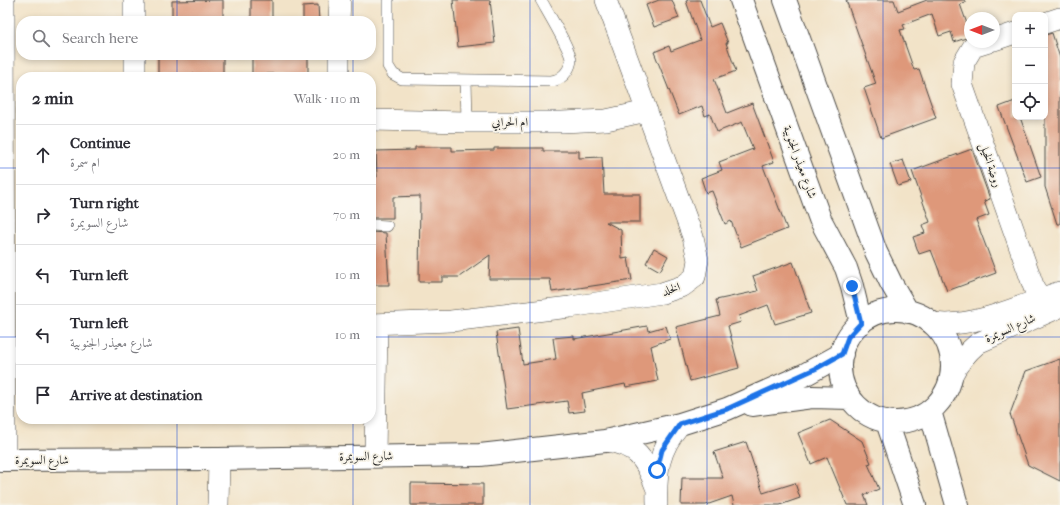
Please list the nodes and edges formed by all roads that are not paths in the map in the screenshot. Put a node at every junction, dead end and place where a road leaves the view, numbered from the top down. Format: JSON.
{"nodes":[{"id":1,"x":4,"y":0,"type":"edge"},
{"id":2,"x":134,"y":0,"type":"edge"},
{"id":3,"x":340,"y":0,"type":"edge"},
{"id":4,"x":388,"y":0,"type":"edge"},
{"id":5,"x":541,"y":0,"type":"edge"},
{"id":6,"x":606,"y":0,"type":"edge"},
{"id":7,"x":741,"y":0,"type":"edge"},
{"id":8,"x":785,"y":0,"type":"edge"},
{"id":9,"x":134,"y":16,"type":"edge"},
{"id":10,"x":339,"y":16,"type":"edge"},
{"id":11,"x":1060,"y":18,"type":"edge"},
{"id":12,"x":1048,"y":22,"type":"edge"},
{"id":13,"x":1012,"y":34,"type":"edge"},
{"id":14,"x":1000,"y":38,"type":"edge"},
{"id":15,"x":973,"y":48,"type":"edge"},
{"id":16,"x":135,"y":60,"type":"edge"},
{"id":17,"x":339,"y":60,"type":"edge"},
{"id":18,"x":135,"y":72,"type":"edge"},
{"id":19,"x":339,"y":72,"type":"edge"},
{"id":20,"x":466,"y":80,"type":"junction"},
{"id":21,"x":647,"y":111,"type":"junction"},
{"id":22,"x":376,"y":120,"type":"edge"},
{"id":23,"x":467,"y":122,"type":"junction"},
{"id":24,"x":376,"y":225,"type":"edge"},
{"id":25,"x":387,"y":226,"type":"dead end"},
{"id":26,"x":1060,"y":292,"type":"edge"},
{"id":27,"x":1038,"y":299,"type":"junction"},
{"id":28,"x":1060,"y":307,"type":"edge"},
{"id":29,"x":908,"y":312,"type":"junction"},
{"id":30,"x":861,"y":323,"type":"junction"},
{"id":31,"x":932,"y":323,"type":"junction"},
{"id":32,"x":376,"y":324,"type":"edge"},
{"id":33,"x":842,"y":354,"type":"junction"},
{"id":34,"x":952,"y":377,"type":"junction"},
{"id":35,"x":850,"y":398,"type":"junction"},
{"id":36,"x":727,"y":409,"type":"junction"},
{"id":37,"x":930,"y":411,"type":"junction"},
{"id":38,"x":887,"y":422,"type":"junction"},
{"id":39,"x":375,"y":424,"type":"edge"},
{"id":40,"x":680,"y":424,"type":"junction"},
{"id":41,"x":605,"y":441,"type":"junction"},
{"id":42,"x":375,"y":456,"type":"junction"},
{"id":43,"x":218,"y":459,"type":"junction"},
{"id":44,"x":2,"y":460,"type":"edge"},
{"id":45,"x":657,"y":497,"type":"edge"},
{"id":46,"x":218,"y":505,"type":"edge"},
{"id":47,"x":915,"y":505,"type":"edge"},
{"id":48,"x":957,"y":505,"type":"edge"}],
"edges":[{"from":1,"to":44,"type":"street"},
{"from":2,"to":9,"type":"street"},
{"from":3,"to":10,"type":"street"},
{"from":4,"to":20,"type":"lane"},
{"from":5,"to":20,"type":"lane"},
{"from":6,"to":21,"type":"street","name":"الخلد"},
{"from":7,"to":30,"type":"street","name":"شارع معيذر الجنوبية"},
{"from":8,"to":29,"type":"street"},
{"from":11,"to":12,"type":"street"},
{"from":13,"to":14,"type":"street"},
{"from":15,"to":27,"type":"street","name":"روضة الخيل"},
{"from":16,"to":18,"type":"street"},
{"from":17,"to":19,"type":"street"},
{"from":20,"to":23,"type":"lane"},
{"from":21,"to":23,"type":"street","name":"ام الحرابي"},
{"from":21,"to":32,"type":"street","name":"الخلد"},
{"from":22,"to":23,"type":"street","name":"ام الحرابي"},
{"from":24,"to":25,"type":"lane"},
{"from":26,"to":27,"type":"street","name":"شارع السويمرة"},
{"from":27,"to":31,"type":"street","name":"شارع السويمرة"},
{"from":28,"to":34,"type":"street","name":"شارع السويمرة"},
{"from":29,"to":30,"type":"street"},
{"from":29,"to":31,"type":"street"},
{"from":30,"to":33,"type":"street"},
{"from":31,"to":34,"type":"street"},
{"from":33,"to":35,"type":"street"},
{"from":33,"to":36,"type":"street","name":"شارع السويمرة"},
{"from":34,"to":37,"type":"street"},
{"from":35,"to":36,"type":"street","name":"شارع السويمرة"},
{"from":35,"to":38,"type":"street"},
{"from":36,"to":40,"type":"street","name":"شارع السويمرة"},
{"from":37,"to":38,"type":"street"},
{"from":37,"to":48,"type":"street"},
{"from":38,"to":47,"type":"street"},
{"from":39,"to":42,"type":"street","name":"الخلد"},
{"from":40,"to":41,"type":"street","name":"شارع السويمرة"},
{"from":40,"to":45,"type":"street"},
{"from":41,"to":42,"type":"street","name":"شارع السويمرة"},
{"from":41,"to":45,"type":"street"},
{"from":42,"to":43,"type":"street","name":"شارع السويمرة"},
{"from":43,"to":44,"type":"street","name":"شارع السويمرة"},
{"from":43,"to":46,"type":"street"}]}
